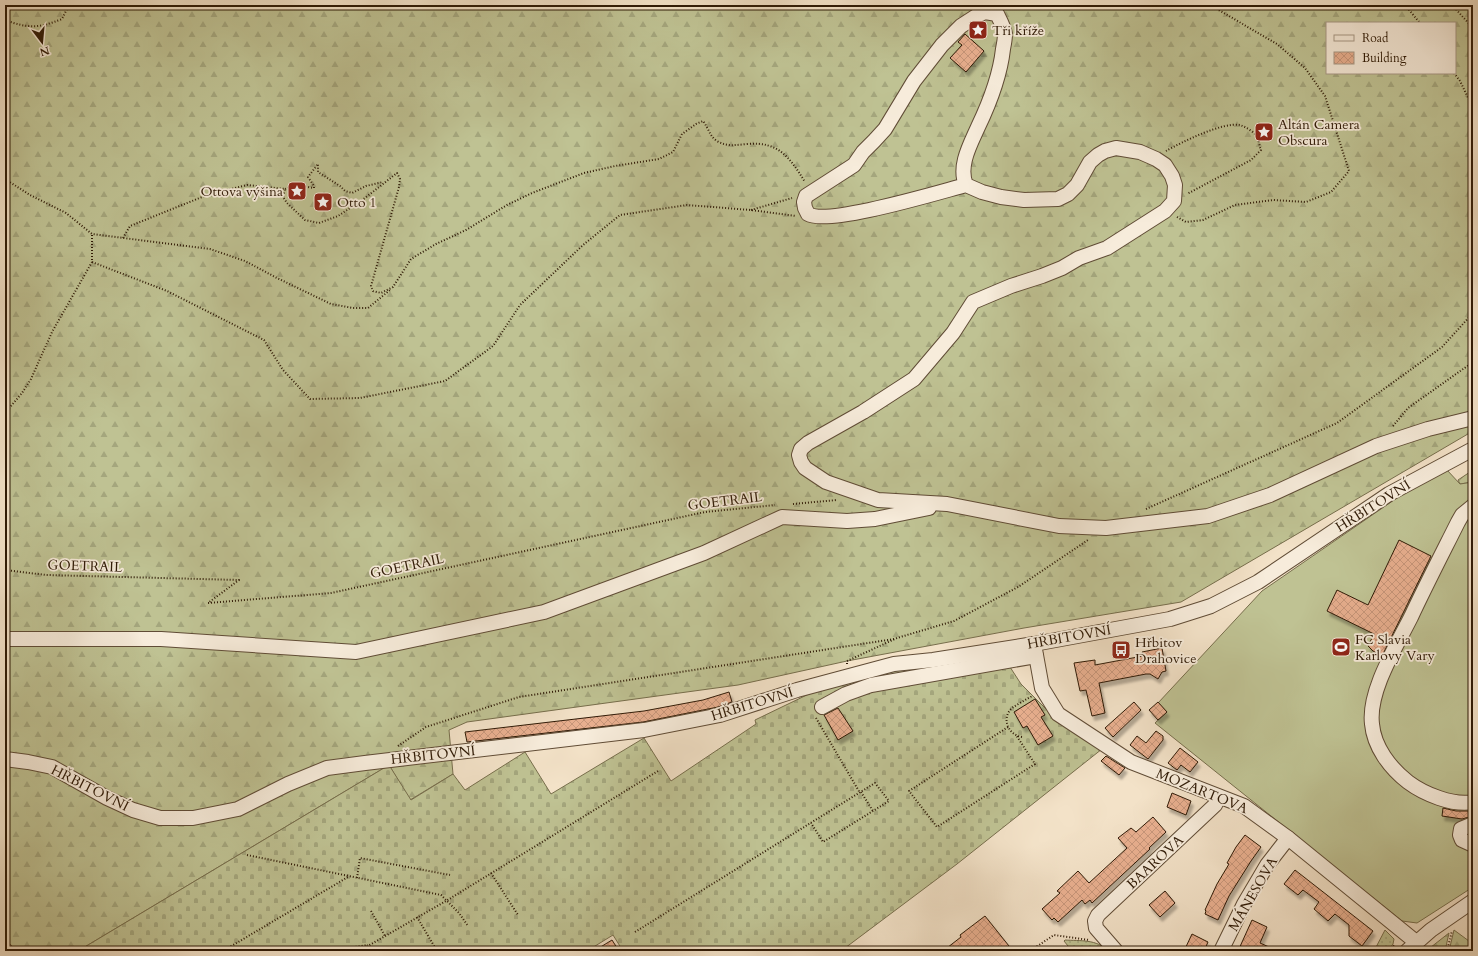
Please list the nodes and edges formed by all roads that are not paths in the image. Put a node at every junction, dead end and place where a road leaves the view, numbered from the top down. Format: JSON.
{"nodes":[{"id":1,"x":966,"y":185,"type":"junction"},
{"id":2,"x":1473,"y":418,"type":"edge"},
{"id":3,"x":1473,"y":449,"type":"edge"},
{"id":4,"x":947,"y":504,"type":"junction"},
{"id":5,"x":1473,"y":506,"type":"edge"},
{"id":6,"x":5,"y":639,"type":"edge"},
{"id":7,"x":1035,"y":650,"type":"junction"},
{"id":8,"x":817,"y":710,"type":"road end"},
{"id":9,"x":5,"y":759,"type":"edge"},
{"id":10,"x":1219,"y":796,"type":"junction"},
{"id":11,"x":1473,"y":802,"type":"edge"},
{"id":12,"x":1473,"y":824,"type":"edge"},
{"id":13,"x":1288,"y":838,"type":"junction"},
{"id":14,"x":1473,"y":845,"type":"edge"},
{"id":15,"x":1473,"y":901,"type":"edge"},
{"id":16,"x":1411,"y":946,"type":"edge"},
{"id":17,"x":1112,"y":947,"type":"edge"},
{"id":18,"x":1221,"y":951,"type":"edge"}],
"edges":[{"from":1,"to":1,"type":"street"},
{"from":1,"to":4,"type":"street"},
{"from":2,"to":4,"type":"street"},
{"from":3,"to":7,"type":"street","name":"HŘBITOVNÍ"},
{"from":4,"to":6,"type":"street"},
{"from":5,"to":11,"type":"street"},
{"from":7,"to":8,"type":"street"},
{"from":7,"to":9,"type":"street","name":"HŘBITOVNÍ"},
{"from":7,"to":10,"type":"street","name":"MOZARTOVA"},
{"from":10,"to":13,"type":"street","name":"MOZARTOVA"},
{"from":10,"to":17,"type":"street","name":"BAAROVA"},
{"from":12,"to":14,"type":"street"},
{"from":13,"to":16,"type":"street","name":"MOZARTOVA"},
{"from":13,"to":18,"type":"street","name":"MÁNESOVA"},
{"from":15,"to":16,"type":"street"}]}
